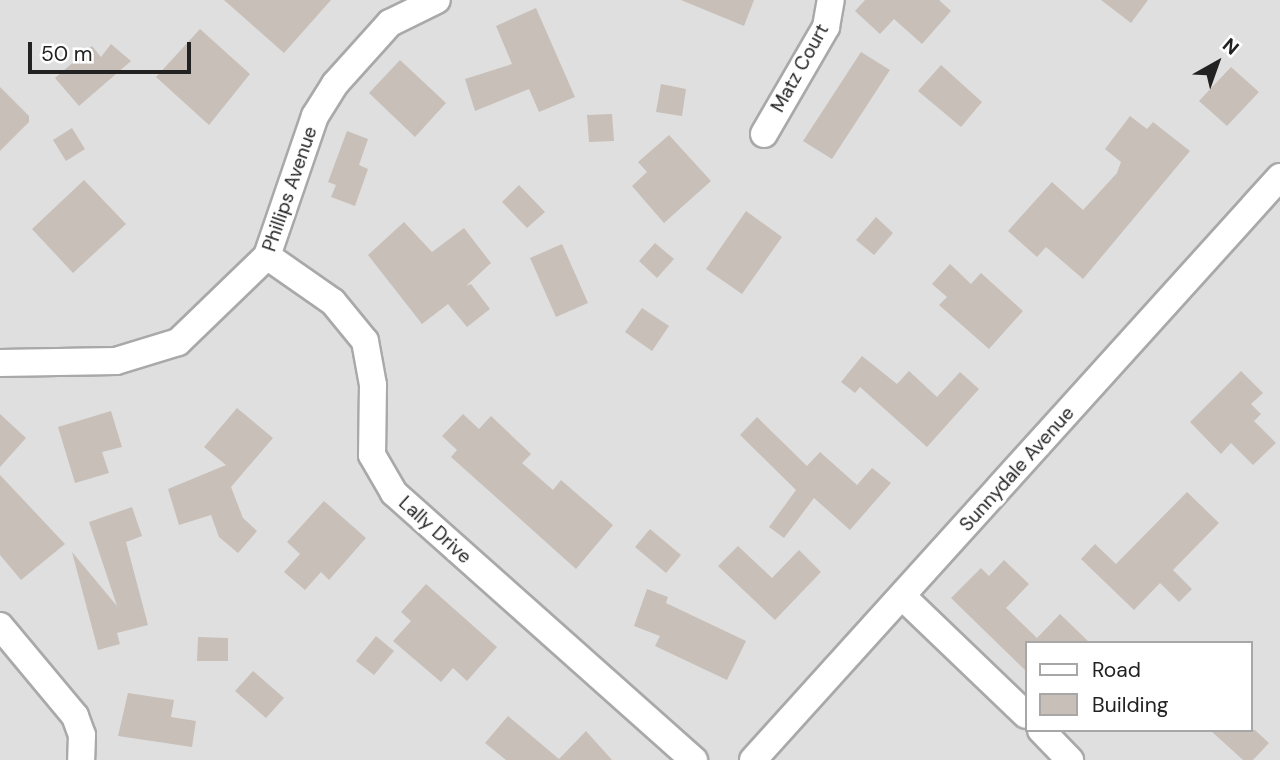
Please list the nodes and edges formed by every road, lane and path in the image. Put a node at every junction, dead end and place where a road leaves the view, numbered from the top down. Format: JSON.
{"nodes":[{"id":1,"x":437,"y":0,"type":"edge"},
{"id":2,"x":831,"y":0,"type":"edge"},
{"id":3,"x":764,"y":134,"type":"dead end"},
{"id":4,"x":1280,"y":177,"type":"edge"},
{"id":5,"x":267,"y":257,"type":"junction"},
{"id":6,"x":0,"y":363,"type":"edge"},
{"id":7,"x":903,"y":597,"type":"junction"},
{"id":8,"x":0,"y":626,"type":"edge"},
{"id":9,"x":1024,"y":713,"type":"edge"},
{"id":10,"x":1043,"y":732,"type":"edge"},
{"id":11,"x":81,"y":760,"type":"edge"},
{"id":12,"x":694,"y":760,"type":"edge"},
{"id":13,"x":753,"y":760,"type":"edge"},
{"id":14,"x":1070,"y":760,"type":"edge"}],
"edges":[{"from":1,"to":5,"type":"street","name":"Phillips Avenue"},
{"from":2,"to":3,"type":"street","name":"Matz Court"},
{"from":4,"to":7,"type":"street","name":"Sunnydale Avenue"},
{"from":5,"to":6,"type":"street","name":"Phillips Avenue"},
{"from":5,"to":12,"type":"street","name":"Lally Drive"},
{"from":7,"to":9,"type":"street"},
{"from":7,"to":13,"type":"street","name":"Sunnydale Avenue"},
{"from":8,"to":11,"type":"street"},
{"from":10,"to":14,"type":"street"}]}
